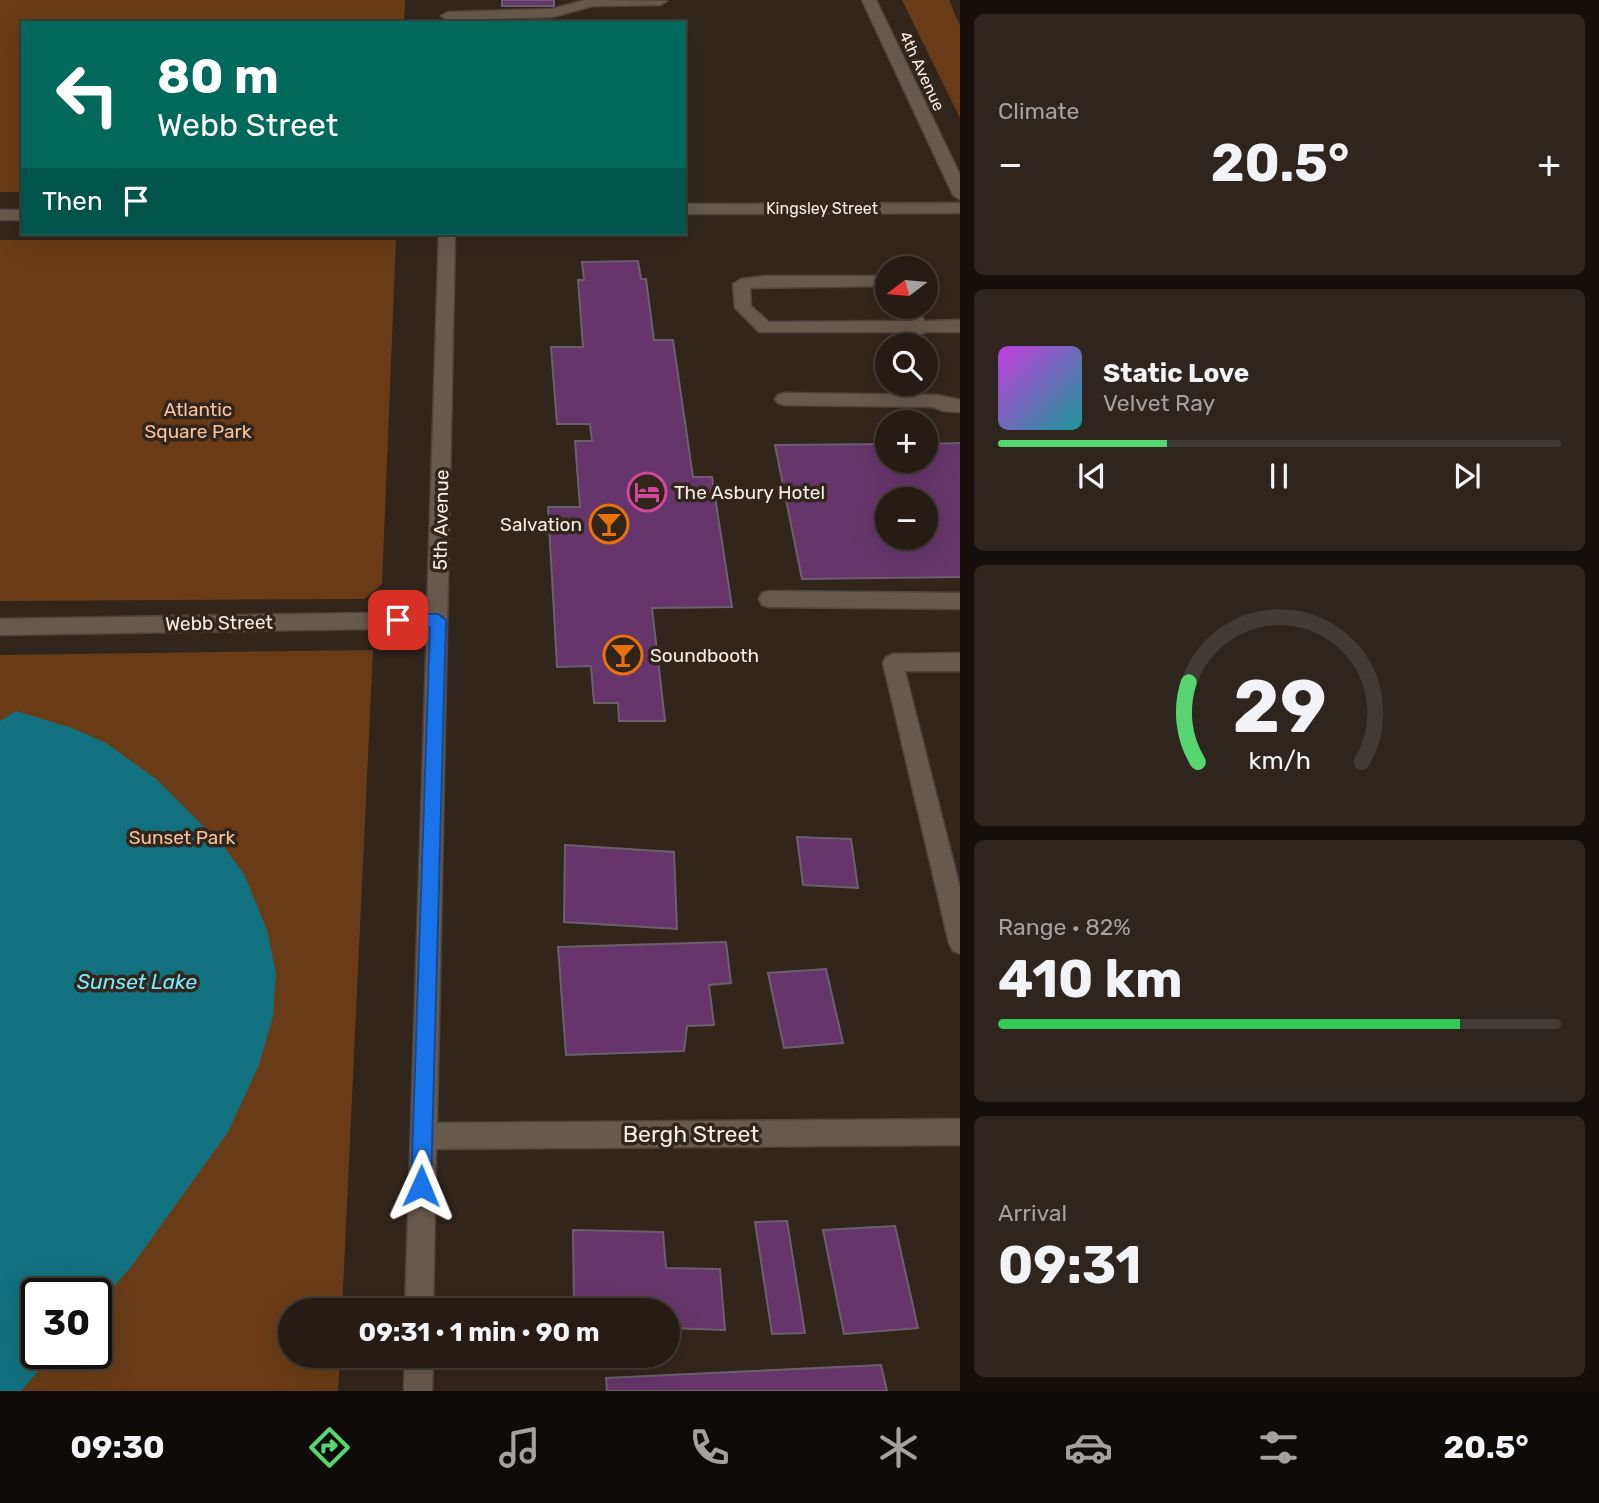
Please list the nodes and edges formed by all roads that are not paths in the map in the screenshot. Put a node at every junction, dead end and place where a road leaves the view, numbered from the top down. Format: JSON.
{"nodes":[{"id":1,"x":448,"y":0,"type":"edge"},
{"id":2,"x":869,"y":0,"type":"edge"},
{"id":3,"x":660,"y":1,"type":"edge"},
{"id":4,"x":448,"y":19,"type":"edge"},
{"id":5,"x":960,"y":195,"type":"edge"},
{"id":6,"x":960,"y":208,"type":"edge"},
{"id":7,"x":686,"y":209,"type":"edge"},
{"id":8,"x":0,"y":215,"type":"edge"},
{"id":9,"x":21,"y":215,"type":"edge"},
{"id":10,"x":447,"y":235,"type":"edge"},
{"id":11,"x":875,"y":281,"type":"edge"},
{"id":12,"x":915,"y":319,"type":"edge"},
{"id":13,"x":960,"y":326,"type":"edge"},
{"id":14,"x":919,"y":328,"type":"junction"},
{"id":15,"x":960,"y":396,"type":"edge"},
{"id":16,"x":784,"y":400,"type":"dead end"},
{"id":17,"x":937,"y":401,"type":"junction"},
{"id":18,"x":960,"y":405,"type":"edge"},
{"id":19,"x":769,"y":599,"type":"dead end"},
{"id":20,"x":960,"y":601,"type":"edge"},
{"id":21,"x":438,"y":620,"type":"junction"},
{"id":22,"x":0,"y":627,"type":"edge"},
{"id":23,"x":960,"y":662,"type":"edge"},
{"id":24,"x":960,"y":943,"type":"edge"},
{"id":25,"x":960,"y":1132,"type":"edge"},
{"id":26,"x":422,"y":1136,"type":"junction"},
{"id":27,"x":419,"y":1298,"type":"edge"},
{"id":28,"x":419,"y":1368,"type":"edge"},
{"id":29,"x":418,"y":1391,"type":"edge"}],
"edges":[{"from":1,"to":4,"type":"street"},
{"from":2,"to":5,"type":"street","name":"4th Avenue"},
{"from":3,"to":4,"type":"street"},
{"from":6,"to":7,"type":"street","name":"Kingsley Street"},
{"from":8,"to":9,"type":"street"},
{"from":10,"to":21,"type":"street","name":"5th Avenue"},
{"from":11,"to":14,"type":"street"},
{"from":12,"to":14,"type":"street"},
{"from":13,"to":14,"type":"street"},
{"from":15,"to":17,"type":"street"},
{"from":16,"to":17,"type":"street"},
{"from":17,"to":18,"type":"street"},
{"from":19,"to":20,"type":"street"},
{"from":21,"to":22,"type":"street","name":"Webb Street"},
{"from":21,"to":26,"type":"street","name":"5th Avenue"},
{"from":23,"to":24,"type":"street"},
{"from":25,"to":26,"type":"street","name":"Bergh Street"},
{"from":26,"to":27,"type":"street","name":"5th Avenue"},
{"from":28,"to":29,"type":"street"}]}
